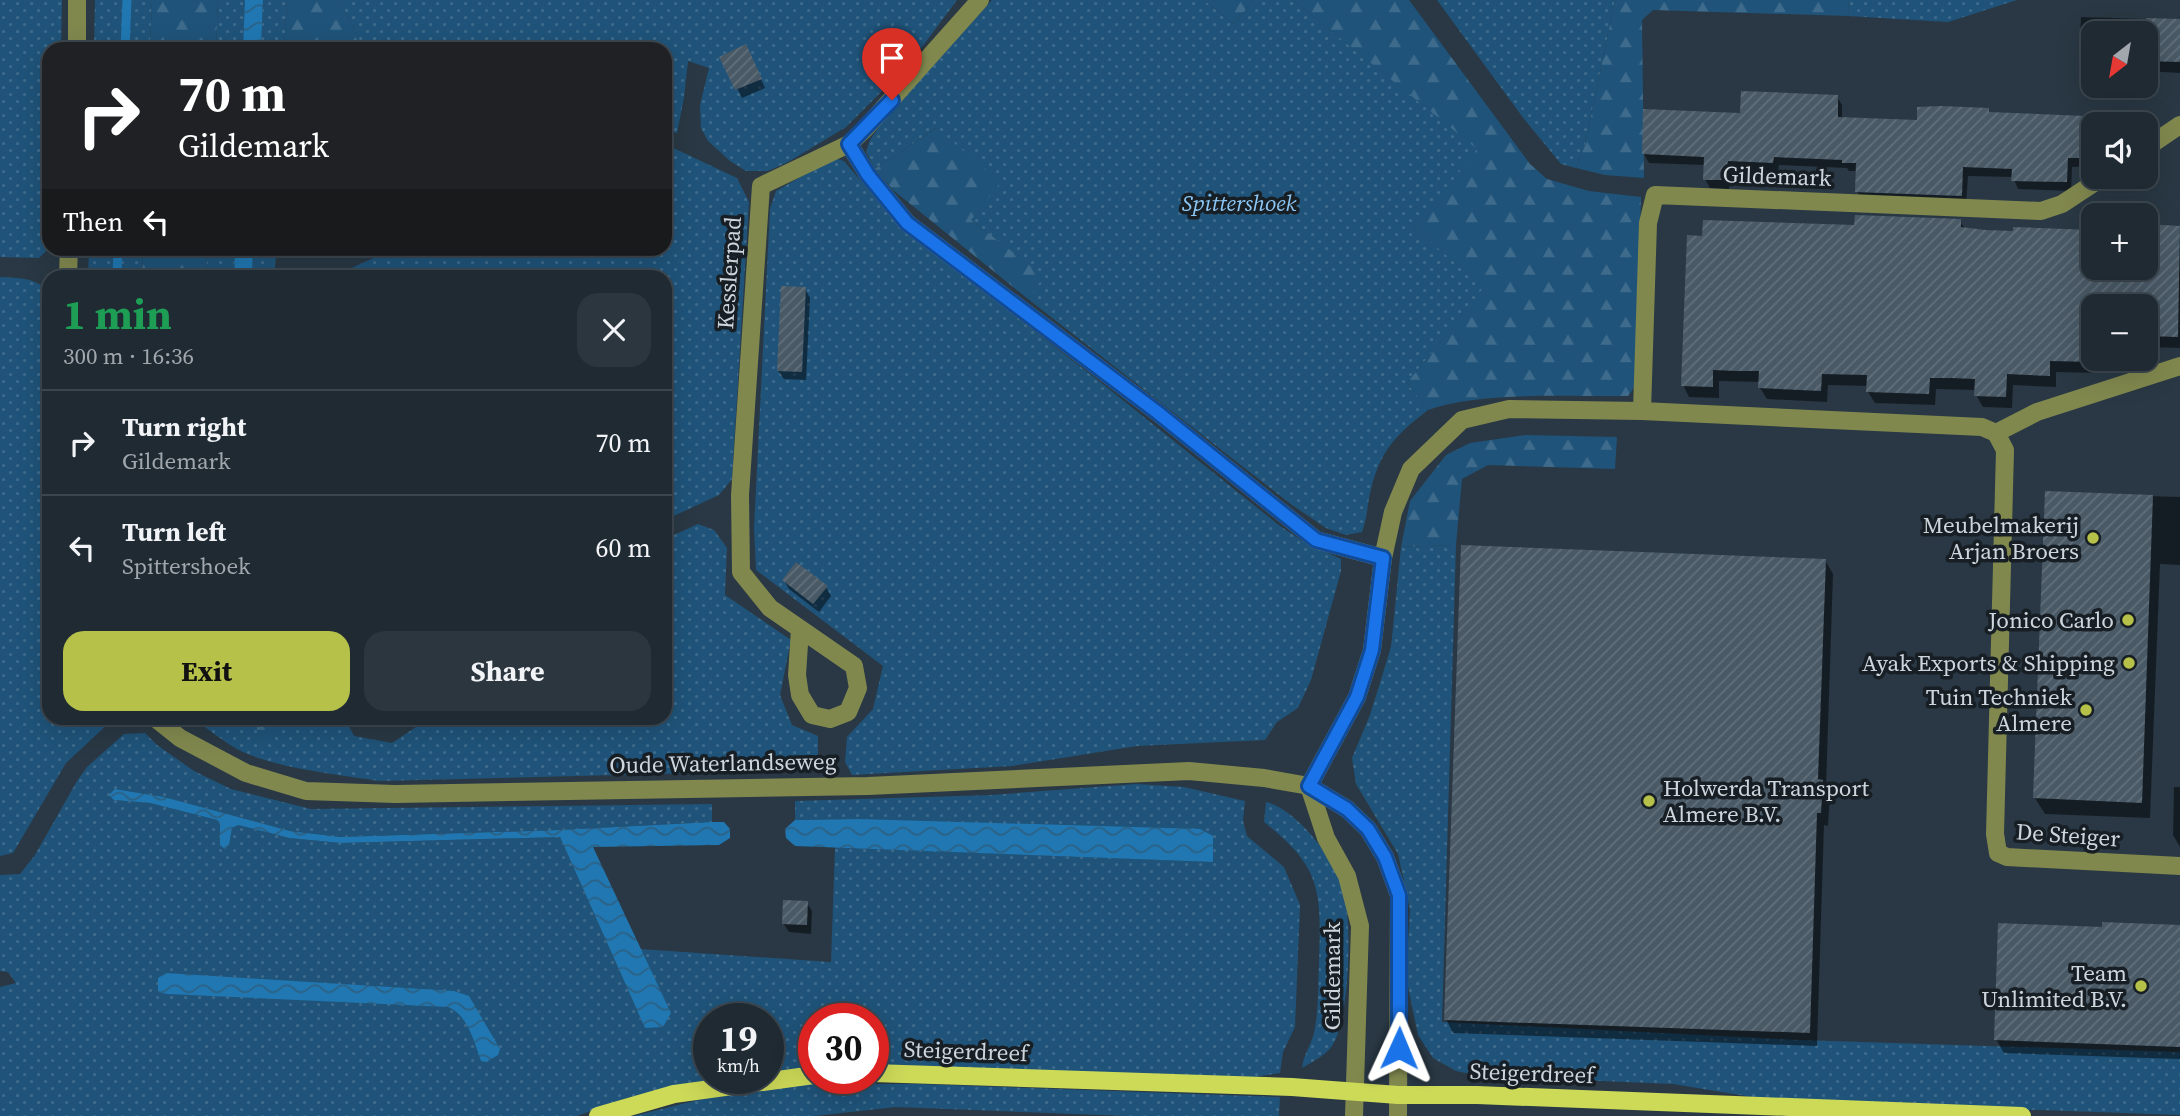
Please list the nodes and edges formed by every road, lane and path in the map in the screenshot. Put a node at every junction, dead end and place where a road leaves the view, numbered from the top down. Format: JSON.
{"nodes":[{"id":1,"x":77,"y":0,"type":"edge"},
{"id":2,"x":979,"y":0,"type":"edge"},
{"id":3,"x":77,"y":42,"type":"edge"},
{"id":4,"x":2180,"y":125,"type":"edge"},
{"id":5,"x":2158,"y":140,"type":"edge"},
{"id":6,"x":849,"y":144,"type":"junction"},
{"id":7,"x":2085,"y":189,"type":"edge"},
{"id":8,"x":2180,"y":366,"type":"edge"},
{"id":9,"x":1642,"y":411,"type":"junction"},
{"id":10,"x":1996,"y":433,"type":"junction"},
{"id":11,"x":1383,"y":558,"type":"junction"},
{"id":12,"x":800,"y":629,"type":"junction"},
{"id":13,"x":164,"y":725,"type":"edge"},
{"id":14,"x":1309,"y":786,"type":"junction"},
{"id":15,"x":2180,"y":866,"type":"edge"},
{"id":16,"x":889,"y":1074,"type":"edge"},
{"id":17,"x":798,"y":1077,"type":"edge"},
{"id":18,"x":1355,"y":1091,"type":"junction"},
{"id":19,"x":1398,"y":1095,"type":"junction"},
{"id":20,"x":598,"y":1116,"type":"edge"},
{"id":21,"x":1354,"y":1116,"type":"edge"},
{"id":22,"x":1398,"y":1116,"type":"edge"},
{"id":23,"x":2022,"y":1116,"type":"edge"}],
"edges":[{"from":1,"to":3,"type":"street"},
{"from":2,"to":6,"type":"street","name":"Kesslerpad"},
{"from":4,"to":5,"type":"street"},
{"from":6,"to":11,"type":"street"},
{"from":6,"to":12,"type":"street","name":"Kesslerpad"},
{"from":7,"to":9,"type":"street","name":"Gildemark"},
{"from":8,"to":10,"type":"street"},
{"from":9,"to":10,"type":"street"},
{"from":9,"to":11,"type":"street"},
{"from":10,"to":15,"type":"street","name":"De Steiger"},
{"from":11,"to":14,"type":"street"},
{"from":12,"to":12,"type":"street","name":"Kesslerpad"},
{"from":13,"to":14,"type":"street","name":"Oude Waterlandseweg"},
{"from":14,"to":18,"type":"street","name":"Gildemark"},
{"from":14,"to":19,"type":"street"},
{"from":16,"to":18,"type":"main road","name":"Steigerdreef"},
{"from":17,"to":20,"type":"main road"},
{"from":18,"to":19,"type":"main road","name":"Steigerdreef"},
{"from":18,"to":21,"type":"street","name":"Gildemark"},
{"from":19,"to":22,"type":"street"},
{"from":19,"to":23,"type":"main road","name":"Steigerdreef"}]}
